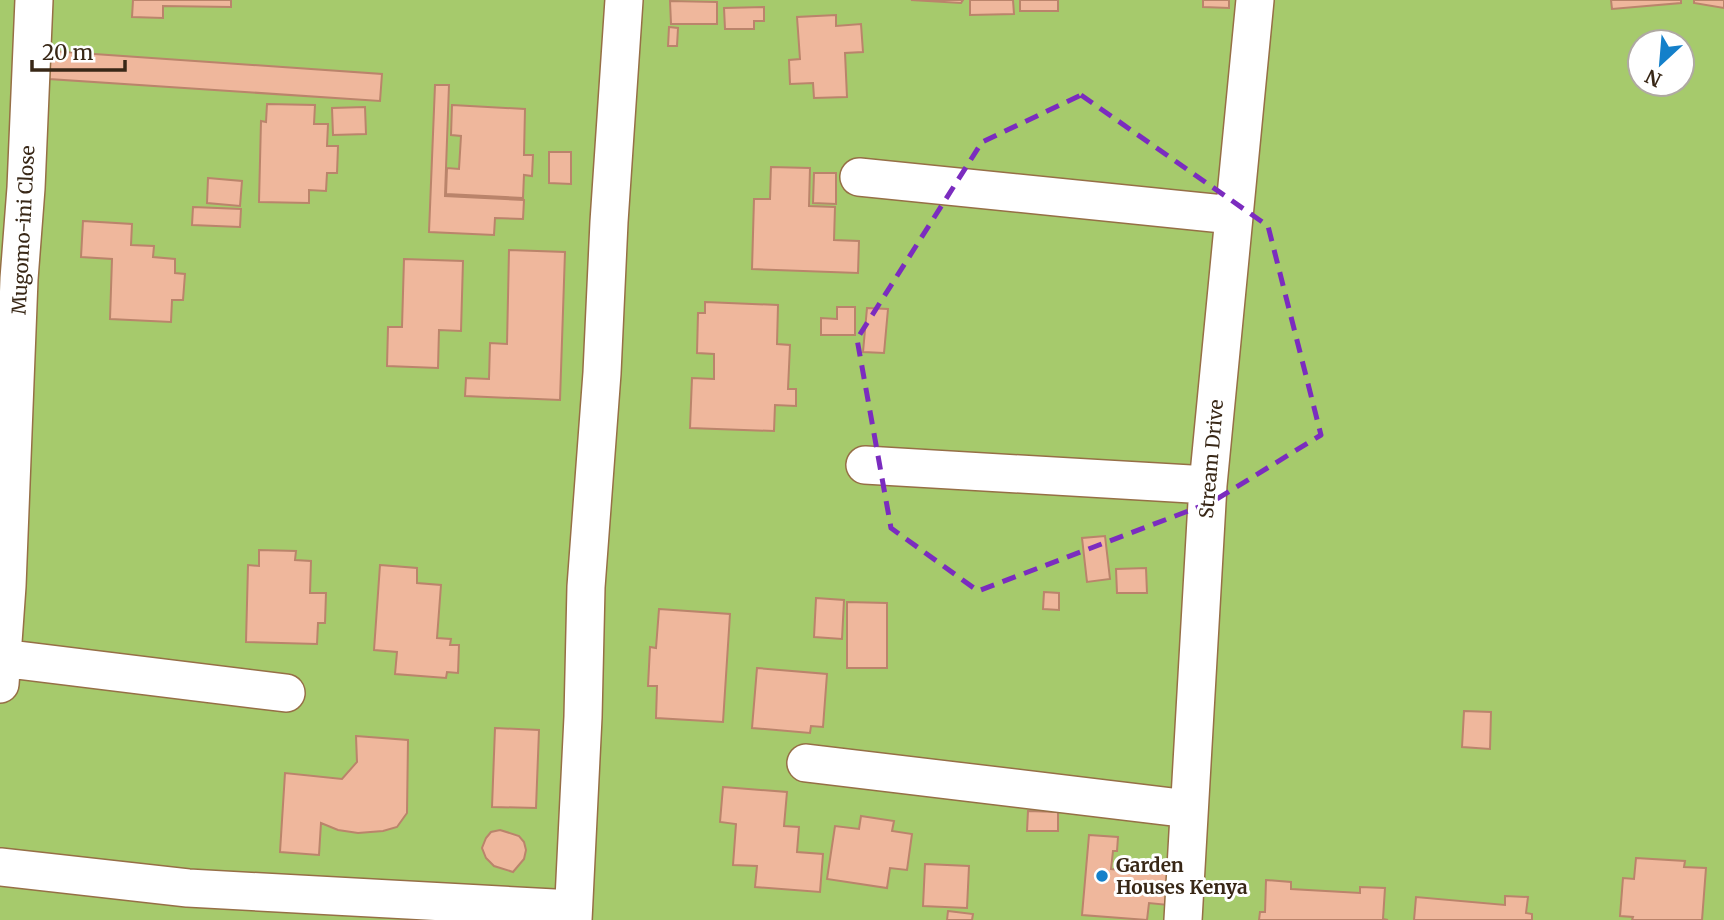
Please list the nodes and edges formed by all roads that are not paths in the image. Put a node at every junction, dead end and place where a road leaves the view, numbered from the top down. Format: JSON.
{"nodes":[{"id":1,"x":34,"y":0,"type":"edge"},
{"id":2,"x":624,"y":0,"type":"edge"},
{"id":3,"x":1255,"y":0,"type":"edge"},
{"id":4,"x":859,"y":177,"type":"dead end"},
{"id":5,"x":1233,"y":215,"type":"junction"},
{"id":6,"x":10,"y":256,"type":"edge"},
{"id":7,"x":865,"y":465,"type":"dead end"},
{"id":8,"x":1208,"y":485,"type":"junction"},
{"id":9,"x":4,"y":586,"type":"edge"},
{"id":10,"x":1,"y":671,"type":"edge"},
{"id":11,"x":286,"y":693,"type":"dead end"},
{"id":12,"x":806,"y":762,"type":"dead end"},
{"id":13,"x":1189,"y":809,"type":"junction"},
{"id":14,"x":0,"y":867,"type":"edge"},
{"id":15,"x":573,"y":914,"type":"edge"},
{"id":16,"x":1184,"y":920,"type":"edge"}],
"edges":[{"from":1,"to":6,"type":"street","name":"Mugomo-ini Close"},
{"from":2,"to":15,"type":"street"},
{"from":3,"to":5,"type":"street","name":"Stream Drive"},
{"from":4,"to":5,"type":"street"},
{"from":5,"to":8,"type":"street","name":"Stream Drive"},
{"from":6,"to":9,"type":"street","name":"Mugomo-ini Close"},
{"from":7,"to":8,"type":"street"},
{"from":8,"to":13,"type":"street","name":"Stream Drive"},
{"from":9,"to":10,"type":"street","name":"Mugomo-ini Close"},
{"from":10,"to":11,"type":"street"},
{"from":12,"to":13,"type":"street"},
{"from":13,"to":16,"type":"street","name":"Stream Drive"},
{"from":14,"to":15,"type":"street"}]}
